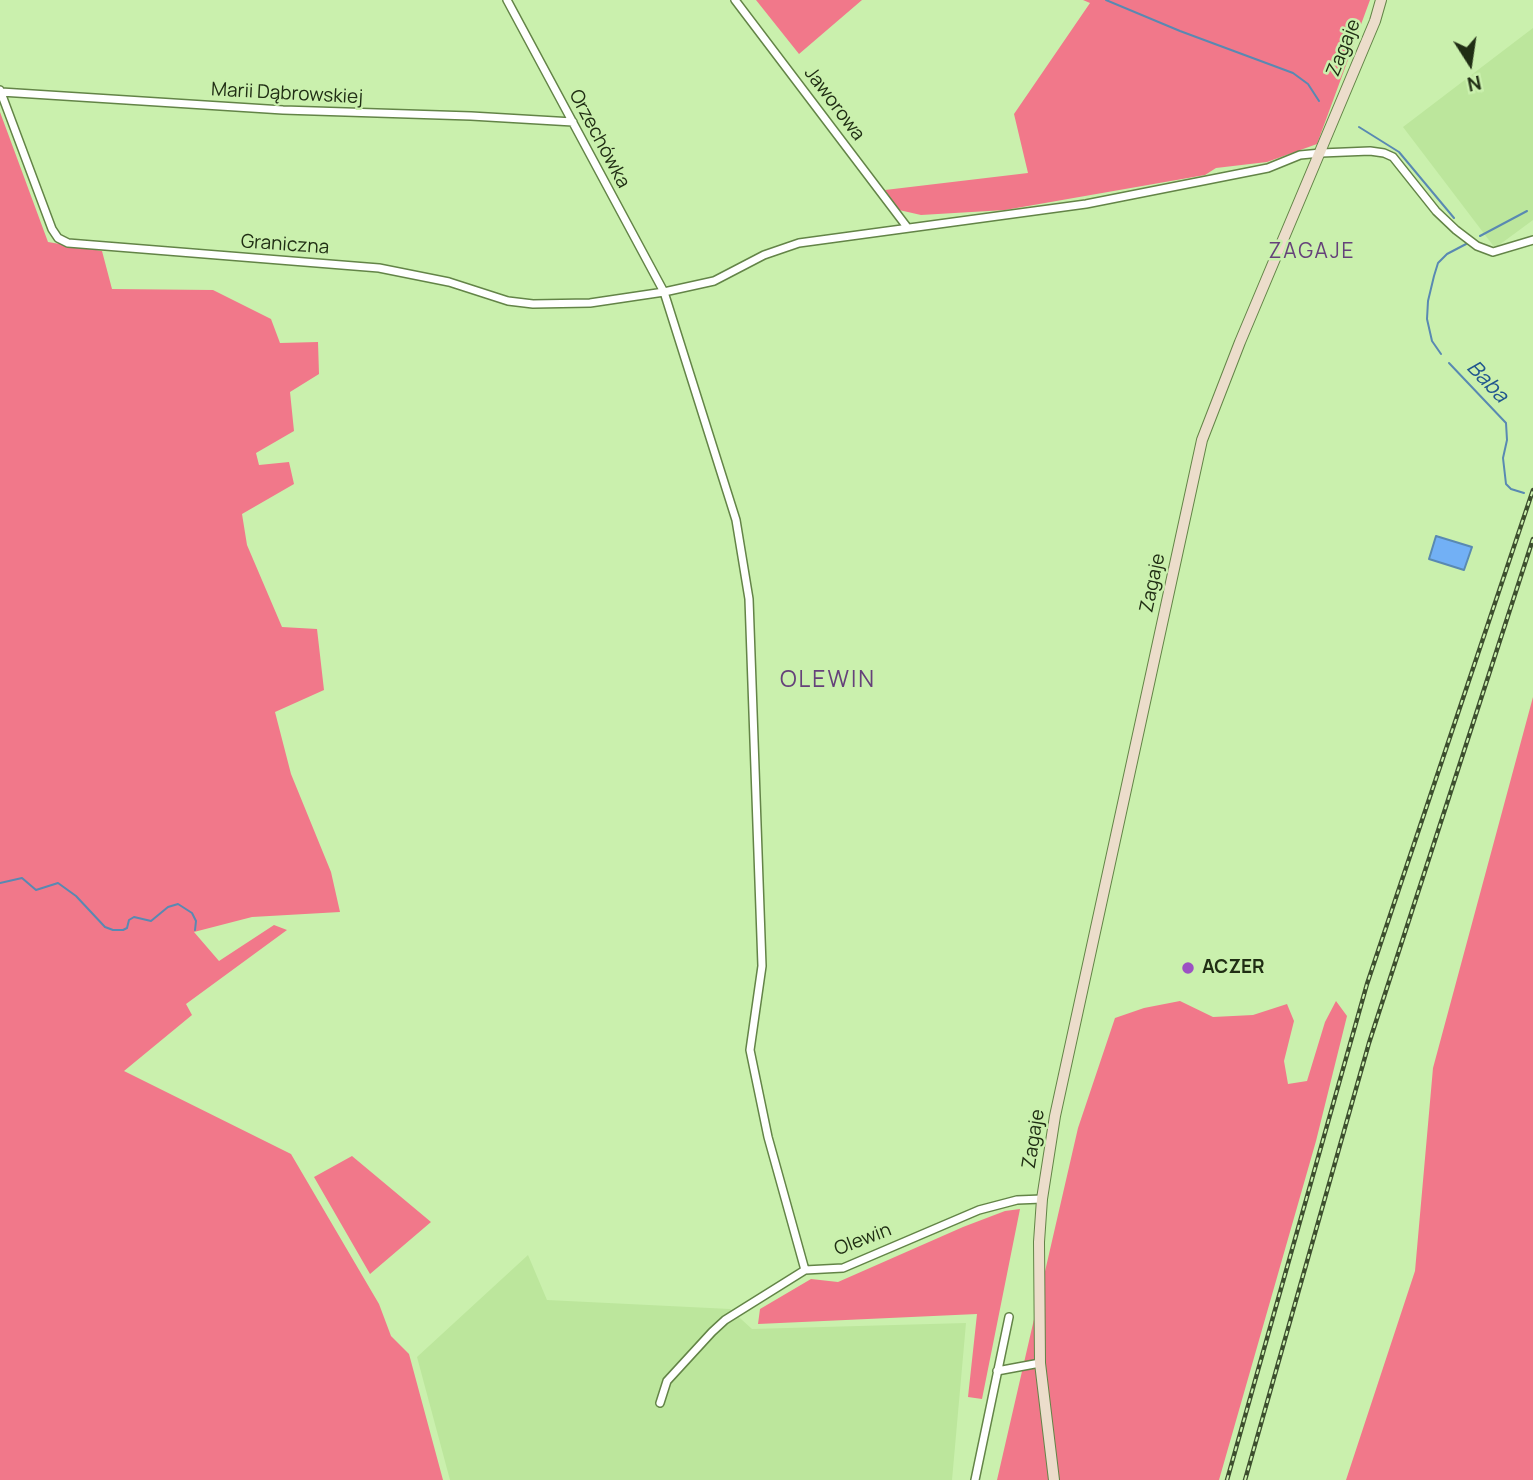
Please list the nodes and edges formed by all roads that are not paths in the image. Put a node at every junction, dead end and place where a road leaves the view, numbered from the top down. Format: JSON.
{"nodes":[{"id":1,"x":508,"y":0,"type":"edge"},
{"id":2,"x":735,"y":0,"type":"edge"},
{"id":3,"x":1381,"y":0,"type":"edge"},
{"id":4,"x":0,"y":91,"type":"edge"},
{"id":5,"x":573,"y":122,"type":"junction"},
{"id":6,"x":1321,"y":153,"type":"junction"},
{"id":7,"x":907,"y":226,"type":"junction"},
{"id":8,"x":1533,"y":240,"type":"edge"},
{"id":9,"x":664,"y":292,"type":"junction"},
{"id":10,"x":1042,"y":1199,"type":"junction"},
{"id":11,"x":805,"y":1270,"type":"junction"},
{"id":12,"x":1009,"y":1317,"type":"dead end"},
{"id":13,"x":1040,"y":1363,"type":"junction"},
{"id":14,"x":997,"y":1371,"type":"junction"},
{"id":15,"x":660,"y":1403,"type":"dead end"},
{"id":16,"x":975,"y":1480,"type":"edge"},
{"id":17,"x":1054,"y":1480,"type":"edge"}],
"edges":[{"from":1,"to":5,"type":"street","name":"Orzechówka"},
{"from":2,"to":7,"type":"street","name":"Jaworowa"},
{"from":3,"to":6,"type":"main road","name":"Zagaje"},
{"from":4,"to":5,"type":"street","name":"Marii Dąbrowskiej"},
{"from":4,"to":9,"type":"street","name":"Graniczna"},
{"from":5,"to":9,"type":"street","name":"Orzechówka"},
{"from":6,"to":7,"type":"street","name":"Graniczna"},
{"from":6,"to":8,"type":"street","name":"Graniczna"},
{"from":6,"to":10,"type":"main road","name":"Zagaje"},
{"from":7,"to":9,"type":"street","name":"Graniczna"},
{"from":9,"to":11,"type":"street","name":"Orzechówka"},
{"from":10,"to":11,"type":"street","name":"Olewin"},
{"from":10,"to":13,"type":"main road","name":"Zagaje"},
{"from":11,"to":15,"type":"street","name":"Olewin"},
{"from":12,"to":14,"type":"street"},
{"from":13,"to":14,"type":"street"},
{"from":13,"to":17,"type":"main road","name":"Zagaje"},
{"from":14,"to":16,"type":"street"}]}
